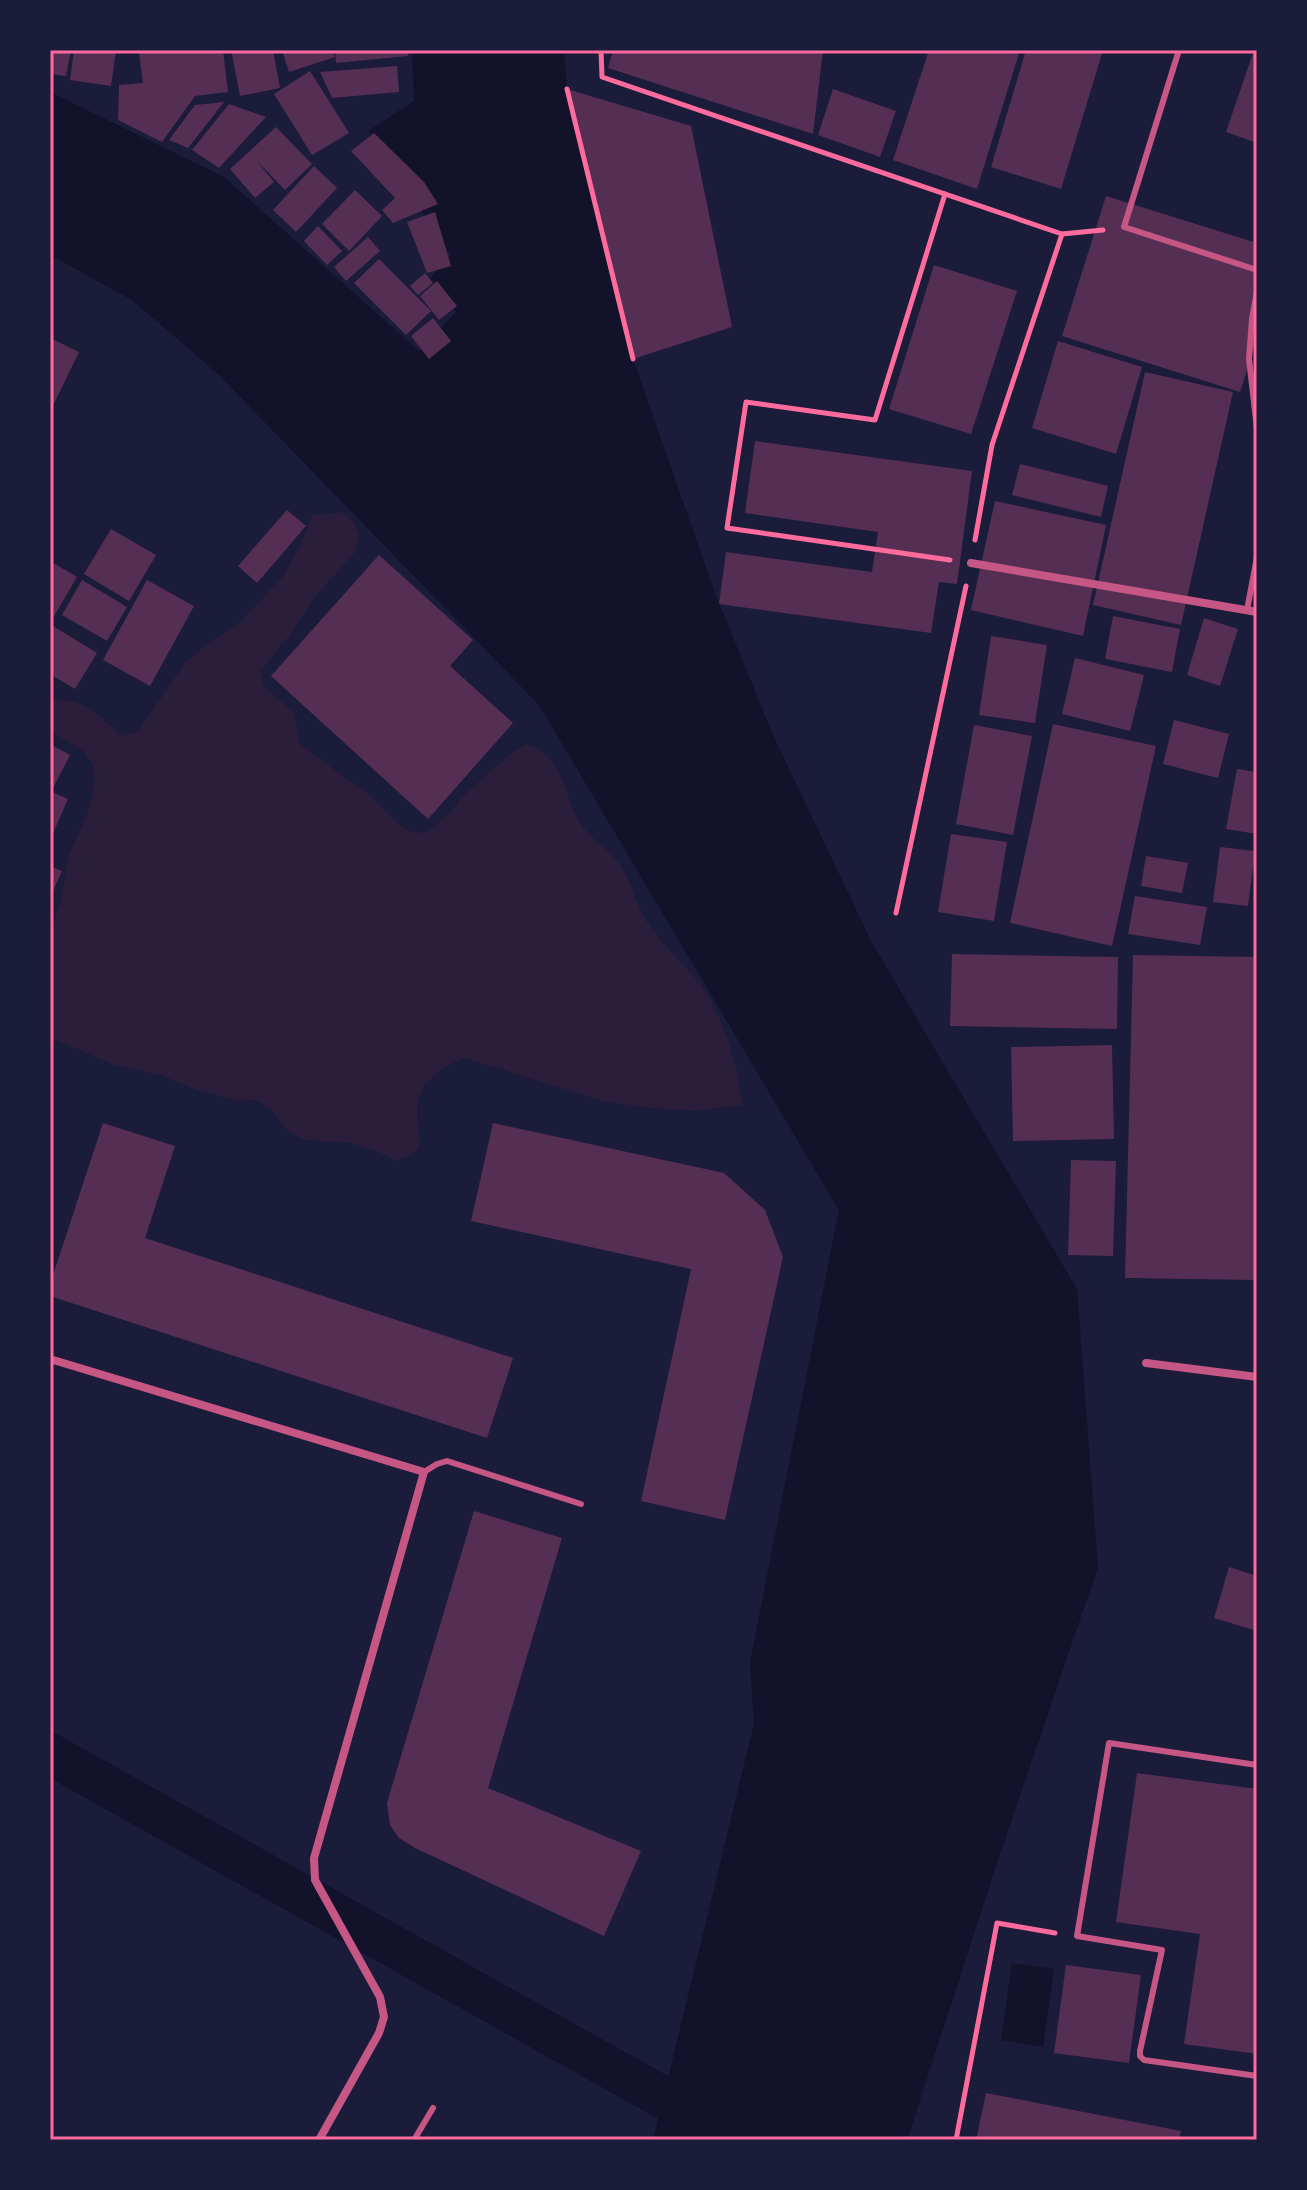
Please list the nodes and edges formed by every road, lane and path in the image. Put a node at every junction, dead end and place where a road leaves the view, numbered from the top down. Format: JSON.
{"nodes":[{"id":1,"x":601,"y":50,"type":"edge"},
{"id":2,"x":1179,"y":50,"type":"edge"},
{"id":3,"x":567,"y":89,"type":"dead end"},
{"id":4,"x":945,"y":194,"type":"junction"},
{"id":5,"x":1124,"y":227,"type":"junction"},
{"id":6,"x":1062,"y":234,"type":"junction"},
{"id":7,"x":1257,"y":270,"type":"edge"},
{"id":8,"x":1257,"y":291,"type":"edge"},
{"id":9,"x":633,"y":359,"type":"dead end"},
{"id":10,"x":1257,"y":429,"type":"edge"},
{"id":11,"x":1257,"y":557,"type":"edge"},
{"id":12,"x":971,"y":563,"type":"junction"},
{"id":13,"x":1247,"y":610,"type":"junction"},
{"id":14,"x":1257,"y":612,"type":"edge"},
{"id":15,"x":896,"y":913,"type":"dead end"},
{"id":16,"x":50,"y":1359,"type":"edge"},
{"id":17,"x":1146,"y":1363,"type":"dead end"},
{"id":18,"x":1257,"y":1377,"type":"edge"},
{"id":19,"x":424,"y":1472,"type":"junction"},
{"id":20,"x":581,"y":1504,"type":"dead end"},
{"id":21,"x":1257,"y":1765,"type":"edge"},
{"id":22,"x":1077,"y":1936,"type":"junction"},
{"id":23,"x":1257,"y":2076,"type":"edge"},
{"id":24,"x":433,"y":2108,"type":"dead end"},
{"id":25,"x":319,"y":2140,"type":"edge"},
{"id":26,"x":414,"y":2140,"type":"edge"},
{"id":27,"x":956,"y":2140,"type":"edge"}],
"edges":[{"from":1,"to":4,"type":"path"},
{"from":2,"to":5,"type":"lane"},
{"from":3,"to":9,"type":"path"},
{"from":4,"to":6,"type":"path"},
{"from":4,"to":12,"type":"path"},
{"from":5,"to":6,"type":"path"},
{"from":5,"to":7,"type":"lane"},
{"from":6,"to":12,"type":"path"},
{"from":8,"to":10,"type":"lane"},
{"from":11,"to":13,"type":"lane"},
{"from":12,"to":13,"type":"street"},
{"from":12,"to":15,"type":"path"},
{"from":13,"to":14,"type":"street"},
{"from":16,"to":19,"type":"street"},
{"from":17,"to":18,"type":"street"},
{"from":19,"to":20,"type":"lane"},
{"from":19,"to":25,"type":"street"},
{"from":21,"to":22,"type":"lane"},
{"from":22,"to":23,"type":"lane"},
{"from":22,"to":27,"type":"path"},
{"from":24,"to":26,"type":"lane"}]}
